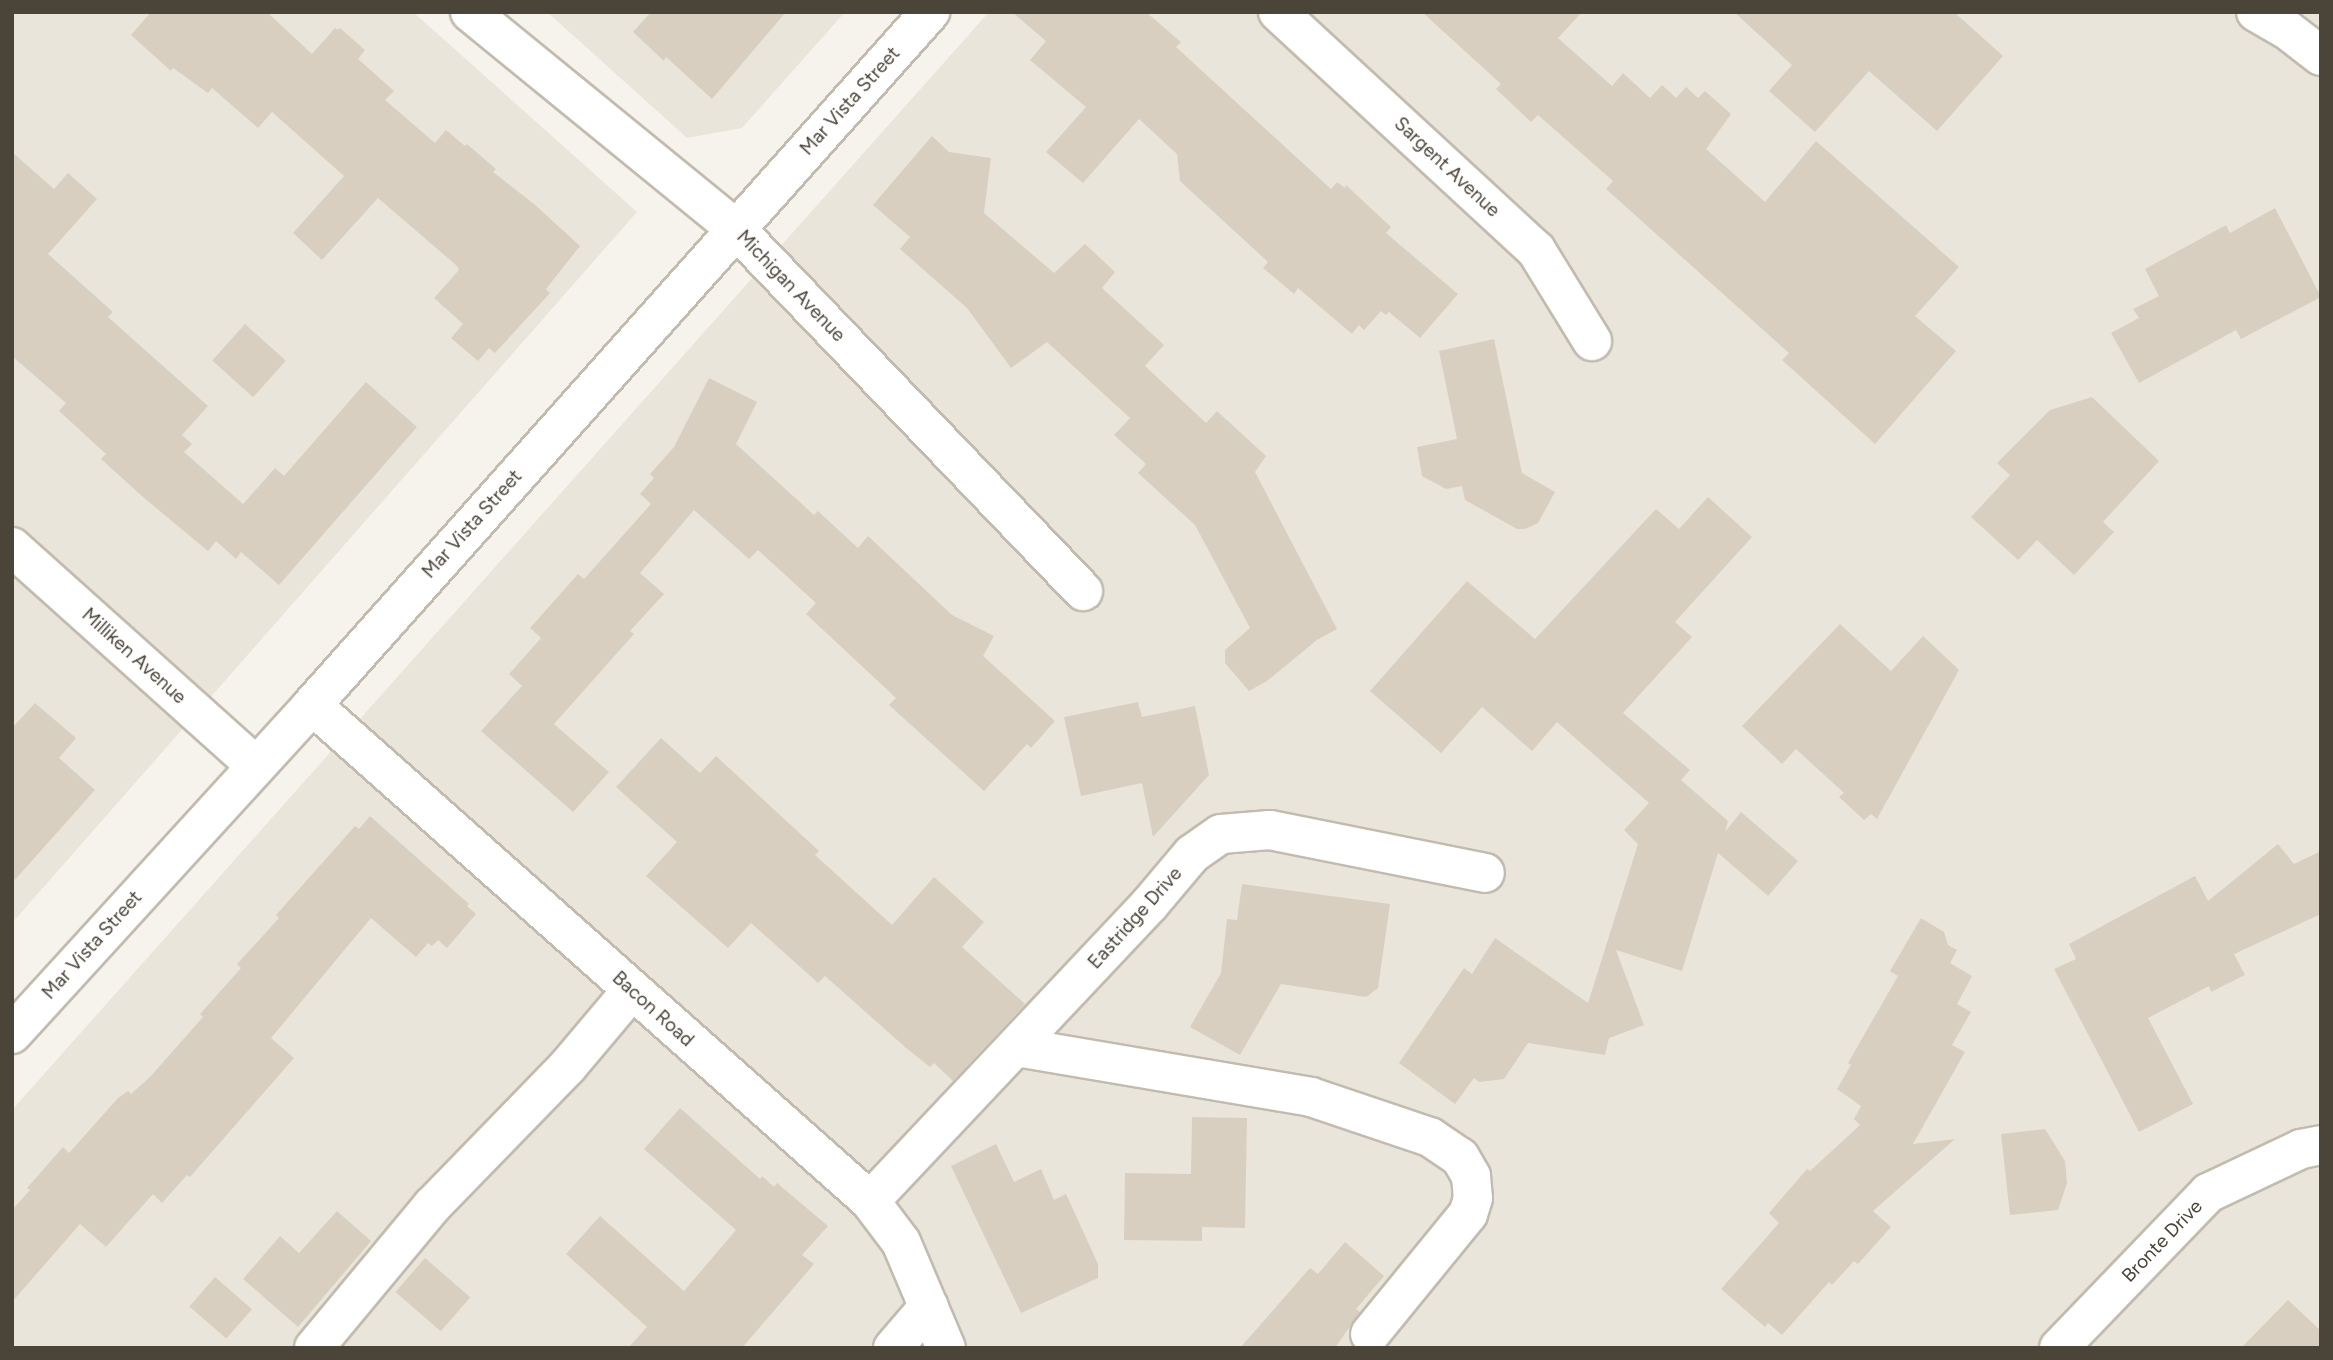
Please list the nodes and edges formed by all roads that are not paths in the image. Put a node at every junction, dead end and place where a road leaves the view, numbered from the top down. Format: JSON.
{"nodes":[{"id":1,"x":930,"y":12,"type":"edge"},
{"id":2,"x":1279,"y":12,"type":"edge"},
{"id":3,"x":2256,"y":12,"type":"edge"},
{"id":4,"x":473,"y":13,"type":"edge"},
{"id":5,"x":2321,"y":55,"type":"edge"},
{"id":6,"x":735,"y":228,"type":"junction"},
{"id":7,"x":1592,"y":341,"type":"dead end"},
{"id":8,"x":12,"y":547,"type":"edge"},
{"id":9,"x":1083,"y":591,"type":"dead end"},
{"id":10,"x":312,"y":705,"type":"junction"},
{"id":11,"x":255,"y":765,"type":"junction"},
{"id":12,"x":1485,"y":873,"type":"dead end"},
{"id":13,"x":632,"y":990,"type":"junction"},
{"id":14,"x":12,"y":1034,"type":"edge"},
{"id":15,"x":1016,"y":1047,"type":"junction"},
{"id":16,"x":2321,"y":1145,"type":"edge"},
{"id":17,"x":870,"y":1201,"type":"junction"},
{"id":18,"x":929,"y":1306,"type":"junction"},
{"id":19,"x":1370,"y":1334,"type":"dead end"},
{"id":20,"x":314,"y":1348,"type":"edge"},
{"id":21,"x":893,"y":1348,"type":"edge"},
{"id":22,"x":946,"y":1348,"type":"edge"},
{"id":23,"x":2059,"y":1348,"type":"edge"}],
"edges":[{"from":1,"to":6,"type":"street","name":"Mar Vista Street"},
{"from":2,"to":7,"type":"street","name":"Sargent Avenue"},
{"from":3,"to":5,"type":"street"},
{"from":4,"to":6,"type":"street","name":"Michigan Avenue"},
{"from":6,"to":9,"type":"street","name":"Michigan Avenue"},
{"from":6,"to":10,"type":"street","name":"Mar Vista Street"},
{"from":8,"to":11,"type":"street","name":"Milliken Avenue"},
{"from":10,"to":11,"type":"street","name":"Mar Vista Street"},
{"from":10,"to":13,"type":"street","name":"Bacon Road"},
{"from":11,"to":14,"type":"street","name":"Mar Vista Street"},
{"from":12,"to":15,"type":"street","name":"Eastridge Drive"},
{"from":13,"to":17,"type":"street","name":"Bacon Road"},
{"from":13,"to":20,"type":"street"},
{"from":15,"to":17,"type":"street","name":"Eastridge Drive"},
{"from":15,"to":19,"type":"street"},
{"from":16,"to":23,"type":"street","name":"Bronte Drive"},
{"from":17,"to":18,"type":"street","name":"Bacon Road"},
{"from":18,"to":21,"type":"street"},
{"from":18,"to":22,"type":"street","name":"Bacon Road"}]}
